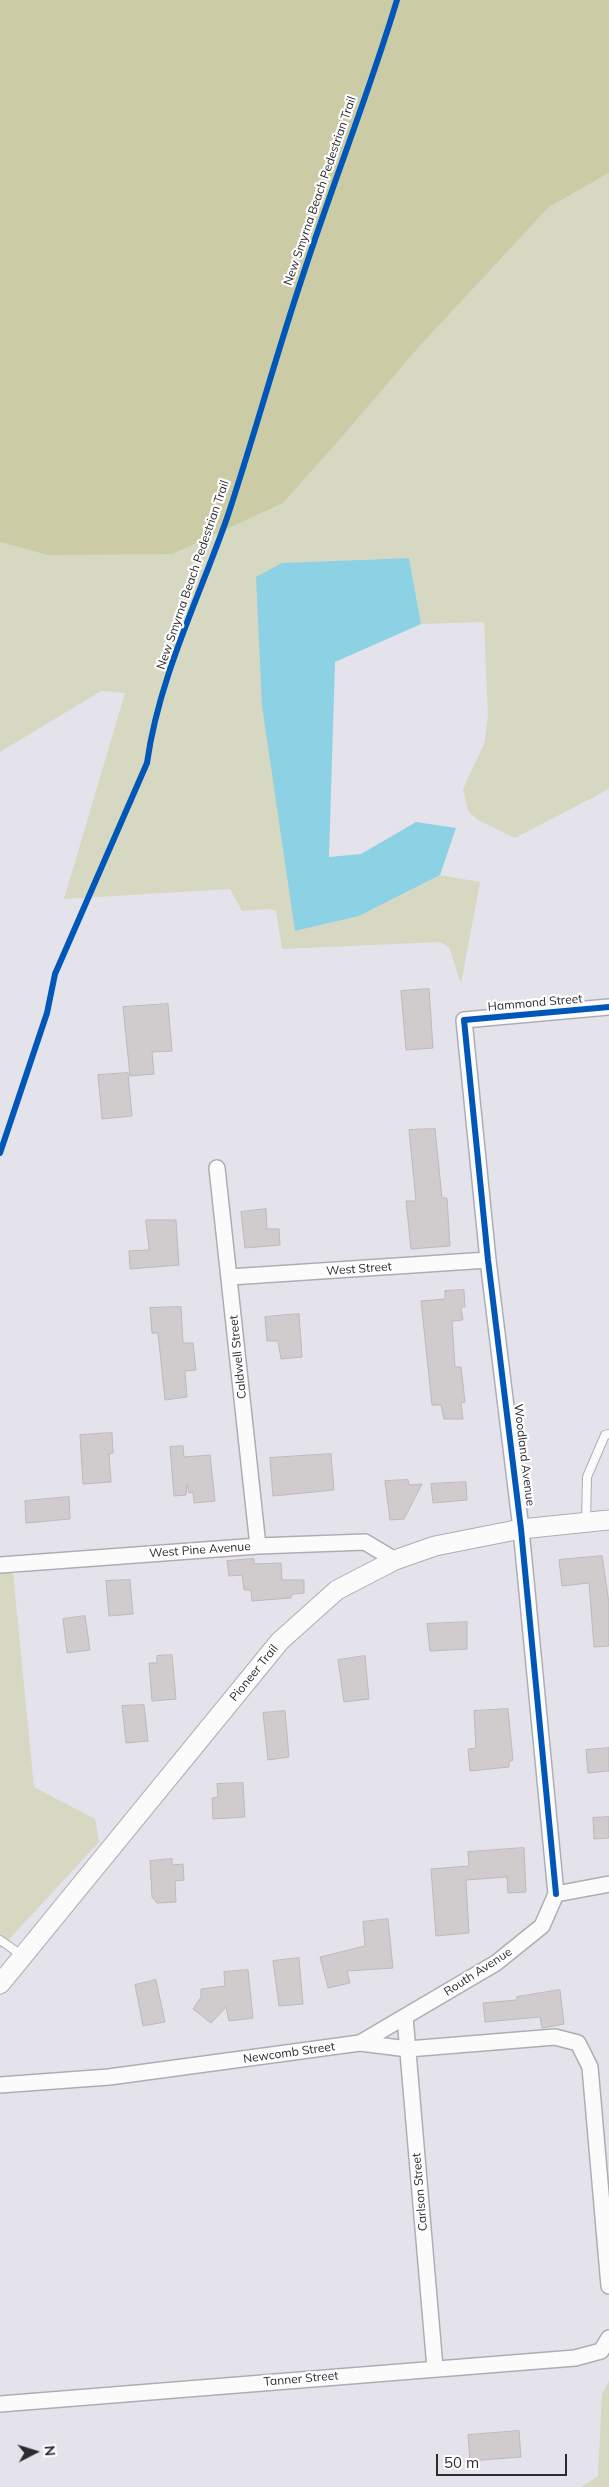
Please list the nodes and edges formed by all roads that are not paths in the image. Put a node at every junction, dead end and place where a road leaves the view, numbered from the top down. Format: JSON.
{"nodes":[{"id":1,"x":609,"y":1007,"type":"edge"},
{"id":2,"x":464,"y":1020,"type":"joint"},
{"id":3,"x":217,"y":1168,"type":"dead end"},
{"id":4,"x":488,"y":1260,"type":"junction"},
{"id":5,"x":230,"y":1277,"type":"junction"},
{"id":6,"x":609,"y":1434,"type":"edge"},
{"id":7,"x":609,"y":1520,"type":"edge"},
{"id":8,"x":586,"y":1522,"type":"junction"},
{"id":9,"x":522,"y":1529,"type":"junction"},
{"id":10,"x":258,"y":1546,"type":"junction"},
{"id":11,"x":395,"y":1560,"type":"junction"},
{"id":12,"x":0,"y":1564,"type":"edge"},
{"id":13,"x":609,"y":1884,"type":"edge"},
{"id":14,"x":556,"y":1894,"type":"junction"},
{"id":15,"x":0,"y":1940,"type":"edge"},
{"id":16,"x":23,"y":1956,"type":"junction"},
{"id":17,"x":0,"y":1984,"type":"edge"},
{"id":18,"x":405,"y":2017,"type":"junction"},
{"id":19,"x":360,"y":2043,"type":"junction"},
{"id":20,"x":408,"y":2048,"type":"junction"},
{"id":21,"x":0,"y":2085,"type":"edge"},
{"id":22,"x":609,"y":2286,"type":"edge"},
{"id":23,"x":605,"y":2344,"type":"edge"},
{"id":24,"x":435,"y":2368,"type":"junction"},
{"id":25,"x":0,"y":2404,"type":"edge"}],
"edges":[{"from":1,"to":2,"type":"street","name":"Hammond Street"},
{"from":2,"to":4,"type":"street","name":"Woodland Avenue"},
{"from":3,"to":5,"type":"street","name":"Caldwell Street"},
{"from":4,"to":5,"type":"street","name":"West Street"},
{"from":4,"to":9,"type":"street","name":"Woodland Avenue"},
{"from":5,"to":10,"type":"street","name":"Caldwell Street"},
{"from":6,"to":8,"type":"lane"},
{"from":7,"to":8,"type":"street","name":"Pioneer Trail"},
{"from":8,"to":9,"type":"street","name":"Pioneer Trail"},
{"from":9,"to":11,"type":"street","name":"Pioneer Trail"},
{"from":9,"to":14,"type":"street","name":"Woodland Avenue"},
{"from":10,"to":11,"type":"street","name":"West Pine Avenue"},
{"from":10,"to":12,"type":"street","name":"West Pine Avenue"},
{"from":11,"to":16,"type":"street","name":"Pioneer Trail"},
{"from":13,"to":14,"type":"street"},
{"from":14,"to":18,"type":"street","name":"Routh Avenue"},
{"from":15,"to":16,"type":"lane"},
{"from":16,"to":17,"type":"street","name":"Pioneer Trail"},
{"from":18,"to":19,"type":"street","name":"Routh Avenue"},
{"from":18,"to":20,"type":"street","name":"Carlson Street"},
{"from":19,"to":20,"type":"street","name":"Newcomb Street"},
{"from":19,"to":21,"type":"street","name":"Newcomb Street"},
{"from":20,"to":22,"type":"street","name":"Newcomb Street"},
{"from":20,"to":24,"type":"street","name":"Carlson Street"},
{"from":23,"to":24,"type":"street","name":"Tanner Street"},
{"from":24,"to":25,"type":"street","name":"Tanner Street"}]}
